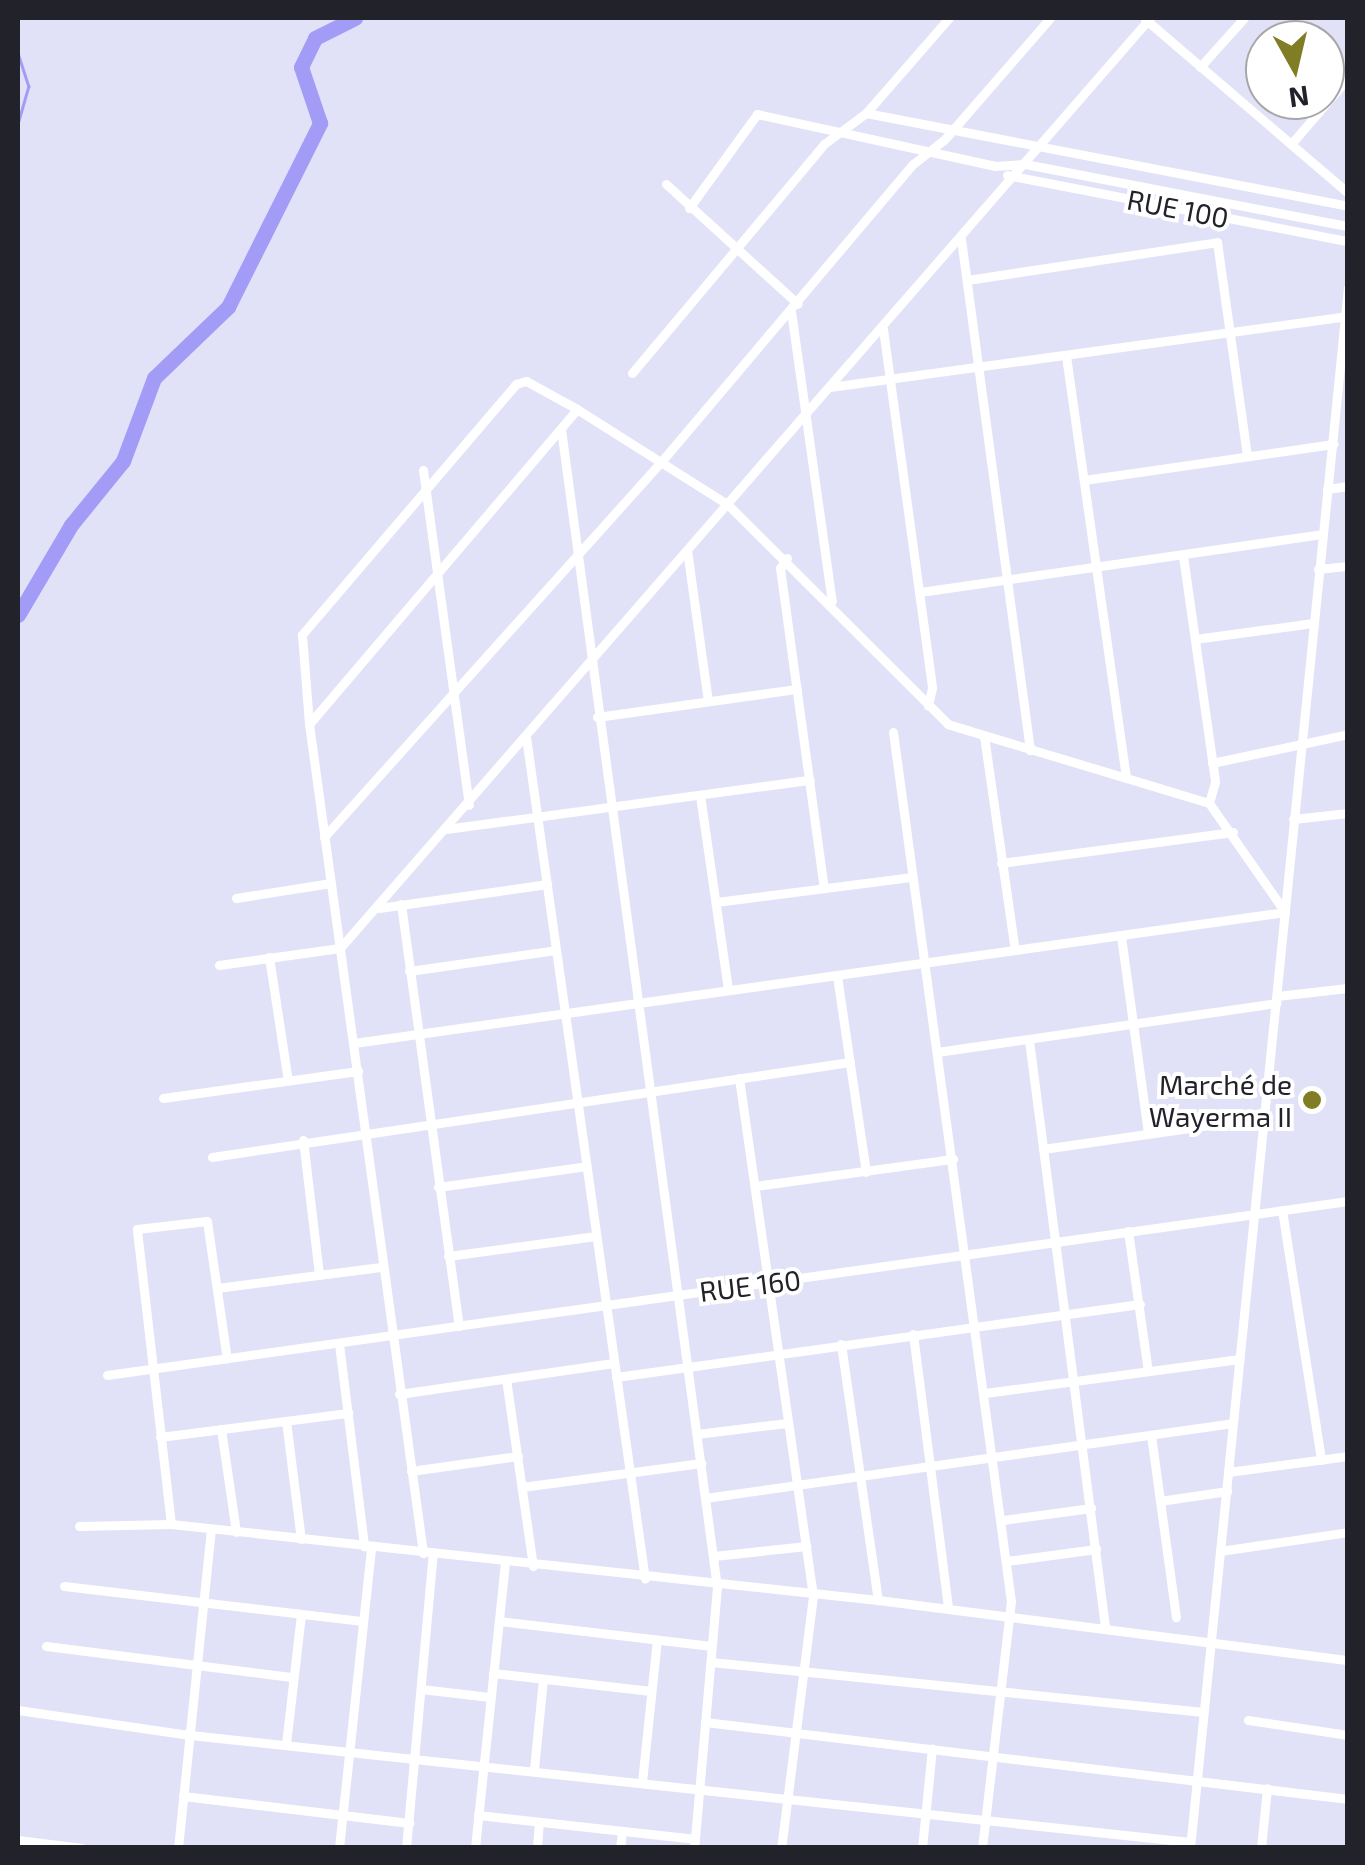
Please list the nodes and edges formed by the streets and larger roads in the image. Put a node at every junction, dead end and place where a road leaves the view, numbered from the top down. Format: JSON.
{"nodes":[{"id":1,"x":949,"y":18,"type":"edge"},
{"id":2,"x":1048,"y":18,"type":"edge"},
{"id":3,"x":1147,"y":18,"type":"edge"},
{"id":4,"x":1244,"y":18,"type":"edge"},
{"id":5,"x":1200,"y":67,"type":"junction"},
{"id":6,"x":1348,"y":78,"type":"edge"},
{"id":7,"x":866,"y":113,"type":"junction"},
{"id":8,"x":950,"y":130,"type":"junction"},
{"id":9,"x":842,"y":134,"type":"junction"},
{"id":10,"x":1041,"y":144,"type":"junction"},
{"id":11,"x":1292,"y":144,"type":"junction"},
{"id":12,"x":925,"y":152,"type":"junction"},
{"id":13,"x":1025,"y":164,"type":"junction"},
{"id":14,"x":995,"y":166,"type":"junction"},
{"id":15,"x":1008,"y":175,"type":"junction"},
{"id":16,"x":666,"y":184,"type":"dead end"},
{"id":17,"x":1348,"y":193,"type":"edge"},
{"id":18,"x":1348,"y":206,"type":"edge"},
{"id":19,"x":689,"y":208,"type":"junction"},
{"id":20,"x":1348,"y":226,"type":"edge"},
{"id":21,"x":961,"y":240,"type":"junction"},
{"id":22,"x":1348,"y":241,"type":"edge"},
{"id":23,"x":737,"y":250,"type":"junction"},
{"id":24,"x":966,"y":280,"type":"junction"},
{"id":25,"x":1348,"y":288,"type":"edge"},
{"id":26,"x":795,"y":308,"type":"junction"},
{"id":27,"x":1346,"y":316,"type":"edge"},
{"id":28,"x":883,"y":330,"type":"junction"},
{"id":29,"x":1230,"y":332,"type":"junction"},
{"id":30,"x":1066,"y":356,"type":"junction"},
{"id":31,"x":979,"y":368,"type":"junction"},
{"id":32,"x":632,"y":373,"type":"dead end"},
{"id":33,"x":889,"y":379,"type":"junction"},
{"id":34,"x":830,"y":388,"type":"junction"},
{"id":35,"x":576,"y":409,"type":"junction"},
{"id":36,"x":805,"y":416,"type":"junction"},
{"id":37,"x":560,"y":428,"type":"junction"},
{"id":38,"x":1333,"y":444,"type":"junction"},
{"id":39,"x":1247,"y":456,"type":"junction"},
{"id":40,"x":661,"y":462,"type":"junction"},
{"id":41,"x":424,"y":470,"type":"dead end"},
{"id":42,"x":1084,"y":480,"type":"junction"},
{"id":43,"x":1348,"y":486,"type":"edge"},
{"id":44,"x":1328,"y":489,"type":"junction"},
{"id":45,"x":426,"y":490,"type":"junction"},
{"id":46,"x":727,"y":504,"type":"junction"},
{"id":47,"x":1322,"y":534,"type":"junction"},
{"id":48,"x":688,"y":550,"type":"junction"},
{"id":49,"x":1183,"y":556,"type":"junction"},
{"id":50,"x":578,"y":557,"type":"junction"},
{"id":51,"x":788,"y":558,"type":"junction"},
{"id":52,"x":1348,"y":566,"type":"edge"},
{"id":53,"x":1097,"y":568,"type":"junction"},
{"id":54,"x":1318,"y":569,"type":"junction"},
{"id":55,"x":437,"y":574,"type":"junction"},
{"id":56,"x":1009,"y":580,"type":"junction"},
{"id":57,"x":920,"y":592,"type":"junction"},
{"id":58,"x":832,"y":603,"type":"junction"},
{"id":59,"x":1312,"y":623,"type":"junction"},
{"id":60,"x":1195,"y":639,"type":"junction"},
{"id":61,"x":590,"y":664,"type":"junction"},
{"id":62,"x":798,"y":689,"type":"junction"},
{"id":63,"x":453,"y":698,"type":"junction"},
{"id":64,"x":708,"y":701,"type":"junction"},
{"id":65,"x":928,"y":706,"type":"junction"},
{"id":66,"x":597,"y":716,"type":"junction"},
{"id":67,"x":309,"y":724,"type":"junction"},
{"id":68,"x":893,"y":732,"type":"dead end"},
{"id":69,"x":1348,"y":734,"type":"edge"},
{"id":70,"x":984,"y":736,"type":"junction"},
{"id":71,"x":526,"y":737,"type":"junction"},
{"id":72,"x":1300,"y":741,"type":"junction"},
{"id":73,"x":1030,"y":750,"type":"junction"},
{"id":74,"x":1212,"y":763,"type":"junction"},
{"id":75,"x":1126,"y":778,"type":"junction"},
{"id":76,"x":810,"y":780,"type":"junction"},
{"id":77,"x":700,"y":795,"type":"junction"},
{"id":78,"x":1210,"y":803,"type":"junction"},
{"id":79,"x":468,"y":804,"type":"junction"},
{"id":80,"x":609,"y":807,"type":"junction"},
{"id":81,"x":1348,"y":812,"type":"edge"},
{"id":82,"x":537,"y":817,"type":"junction"},
{"id":83,"x":1293,"y":819,"type":"junction"},
{"id":84,"x":445,"y":829,"type":"junction"},
{"id":85,"x":1233,"y":832,"type":"junction"},
{"id":86,"x":324,"y":837,"type":"junction"},
{"id":87,"x":1002,"y":863,"type":"junction"},
{"id":88,"x":912,"y":877,"type":"junction"},
{"id":89,"x":331,"y":884,"type":"junction"},
{"id":90,"x":547,"y":884,"type":"junction"},
{"id":91,"x":824,"y":888,"type":"junction"},
{"id":92,"x":236,"y":898,"type":"dead end"},
{"id":93,"x":716,"y":902,"type":"junction"},
{"id":94,"x":401,"y":904,"type":"junction"},
{"id":95,"x":379,"y":908,"type":"junction"},
{"id":96,"x":1285,"y":912,"type":"junction"},
{"id":97,"x":1121,"y":936,"type":"junction"},
{"id":98,"x":340,"y":948,"type":"junction"},
{"id":99,"x":556,"y":950,"type":"junction"},
{"id":100,"x":1015,"y":950,"type":"junction"},
{"id":101,"x":270,"y":957,"type":"junction"},
{"id":102,"x":925,"y":964,"type":"junction"},
{"id":103,"x":219,"y":965,"type":"dead end"},
{"id":104,"x":409,"y":971,"type":"junction"},
{"id":105,"x":837,"y":976,"type":"junction"},
{"id":106,"x":1348,"y":988,"type":"edge"},
{"id":107,"x":728,"y":990,"type":"junction"},
{"id":108,"x":1276,"y":1000,"type":"junction"},
{"id":109,"x":637,"y":1003,"type":"junction"},
{"id":110,"x":566,"y":1012,"type":"junction"},
{"id":111,"x":1133,"y":1024,"type":"junction"},
{"id":112,"x":417,"y":1035,"type":"junction"},
{"id":113,"x":1029,"y":1040,"type":"junction"},
{"id":114,"x":354,"y":1043,"type":"junction"},
{"id":115,"x":937,"y":1052,"type":"junction"},
{"id":116,"x":850,"y":1062,"type":"junction"},
{"id":117,"x":358,"y":1071,"type":"junction"},
{"id":118,"x":738,"y":1078,"type":"junction"},
{"id":119,"x":288,"y":1081,"type":"junction"},
{"id":120,"x":650,"y":1092,"type":"junction"},
{"id":121,"x":163,"y":1098,"type":"dead end"},
{"id":122,"x":578,"y":1101,"type":"junction"},
{"id":123,"x":1264,"y":1117,"type":"junction"},
{"id":124,"x":429,"y":1122,"type":"junction"},
{"id":125,"x":365,"y":1132,"type":"junction"},
{"id":126,"x":1148,"y":1134,"type":"junction"},
{"id":127,"x":303,"y":1140,"type":"junction"},
{"id":128,"x":1043,"y":1148,"type":"junction"},
{"id":129,"x":212,"y":1157,"type":"dead end"},
{"id":130,"x":953,"y":1160,"type":"junction"},
{"id":131,"x":587,"y":1166,"type":"junction"},
{"id":132,"x":866,"y":1172,"type":"junction"},
{"id":133,"x":755,"y":1186,"type":"junction"},
{"id":134,"x":438,"y":1187,"type":"junction"},
{"id":135,"x":1348,"y":1202,"type":"edge"},
{"id":136,"x":1282,"y":1210,"type":"junction"},
{"id":137,"x":1255,"y":1213,"type":"junction"},
{"id":138,"x":1128,"y":1232,"type":"junction"},
{"id":139,"x":596,"y":1236,"type":"junction"},
{"id":140,"x":1055,"y":1240,"type":"junction"},
{"id":141,"x":966,"y":1254,"type":"junction"},
{"id":142,"x":448,"y":1256,"type":"junction"},
{"id":143,"x":381,"y":1266,"type":"junction"},
{"id":144,"x":319,"y":1275,"type":"junction"},
{"id":145,"x":768,"y":1284,"type":"junction"},
{"id":146,"x":216,"y":1288,"type":"junction"},
{"id":147,"x":676,"y":1295,"type":"junction"},
{"id":148,"x":607,"y":1304,"type":"junction"},
{"id":149,"x":1140,"y":1304,"type":"junction"},
{"id":150,"x":1064,"y":1313,"type":"junction"},
{"id":151,"x":976,"y":1325,"type":"junction"},
{"id":152,"x":459,"y":1326,"type":"junction"},
{"id":153,"x":913,"y":1334,"type":"junction"},
{"id":154,"x":390,"y":1336,"type":"junction"},
{"id":155,"x":339,"y":1344,"type":"junction"},
{"id":156,"x":841,"y":1344,"type":"junction"},
{"id":157,"x":778,"y":1352,"type":"junction"},
{"id":158,"x":1240,"y":1358,"type":"junction"},
{"id":159,"x":226,"y":1360,"type":"junction"},
{"id":160,"x":614,"y":1363,"type":"junction"},
{"id":161,"x":687,"y":1365,"type":"junction"},
{"id":162,"x":152,"y":1369,"type":"junction"},
{"id":163,"x":1148,"y":1371,"type":"junction"},
{"id":164,"x":108,"y":1375,"type":"dead end"},
{"id":165,"x":616,"y":1377,"type":"junction"},
{"id":166,"x":506,"y":1380,"type":"junction"},
{"id":167,"x":1074,"y":1381,"type":"junction"},
{"id":168,"x":984,"y":1393,"type":"junction"},
{"id":169,"x":399,"y":1394,"type":"junction"},
{"id":170,"x":348,"y":1413,"type":"junction"},
{"id":171,"x":286,"y":1421,"type":"junction"},
{"id":172,"x":787,"y":1423,"type":"junction"},
{"id":173,"x":1233,"y":1423,"type":"junction"},
{"id":174,"x":221,"y":1429,"type":"junction"},
{"id":175,"x":697,"y":1434,"type":"junction"},
{"id":176,"x":1151,"y":1436,"type":"junction"},
{"id":177,"x":160,"y":1437,"type":"junction"},
{"id":178,"x":1082,"y":1445,"type":"junction"},
{"id":179,"x":518,"y":1456,"type":"junction"},
{"id":180,"x":1348,"y":1456,"type":"edge"},
{"id":181,"x":994,"y":1457,"type":"junction"},
{"id":182,"x":1321,"y":1460,"type":"junction"},
{"id":183,"x":701,"y":1464,"type":"junction"},
{"id":184,"x":930,"y":1466,"type":"junction"},
{"id":185,"x":411,"y":1471,"type":"junction"},
{"id":186,"x":1228,"y":1472,"type":"junction"},
{"id":187,"x":630,"y":1473,"type":"junction"},
{"id":188,"x":860,"y":1476,"type":"junction"},
{"id":189,"x":796,"y":1484,"type":"junction"},
{"id":190,"x":522,"y":1487,"type":"junction"},
{"id":191,"x":1227,"y":1491,"type":"junction"},
{"id":192,"x":705,"y":1498,"type":"junction"},
{"id":193,"x":1160,"y":1501,"type":"junction"},
{"id":194,"x":1091,"y":1508,"type":"junction"},
{"id":195,"x":1003,"y":1520,"type":"junction"},
{"id":196,"x":171,"y":1524,"type":"junction"},
{"id":197,"x":78,"y":1526,"type":"dead end"},
{"id":198,"x":211,"y":1529,"type":"junction"},
{"id":199,"x":236,"y":1532,"type":"junction"},
{"id":200,"x":1348,"y":1532,"type":"edge"},
{"id":201,"x":301,"y":1539,"type":"junction"},
{"id":202,"x":806,"y":1546,"type":"junction"},
{"id":203,"x":368,"y":1547,"type":"junction"},
{"id":204,"x":1096,"y":1549,"type":"junction"},
{"id":205,"x":1220,"y":1550,"type":"junction"},
{"id":206,"x":428,"y":1554,"type":"junction"},
{"id":207,"x":714,"y":1556,"type":"junction"},
{"id":208,"x":1007,"y":1561,"type":"junction"},
{"id":209,"x":505,"y":1562,"type":"junction"},
{"id":210,"x":533,"y":1566,"type":"junction"},
{"id":211,"x":645,"y":1580,"type":"junction"},
{"id":212,"x":64,"y":1586,"type":"dead end"},
{"id":213,"x":717,"y":1587,"type":"junction"},
{"id":214,"x":813,"y":1596,"type":"junction"},
{"id":215,"x":878,"y":1600,"type":"junction"},
{"id":216,"x":204,"y":1602,"type":"junction"},
{"id":217,"x":948,"y":1609,"type":"junction"},
{"id":218,"x":301,"y":1614,"type":"junction"},
{"id":219,"x":1007,"y":1616,"type":"junction"},
{"id":220,"x":1176,"y":1617,"type":"dead end"},
{"id":221,"x":364,"y":1621,"type":"junction"},
{"id":222,"x":498,"y":1621,"type":"junction"},
{"id":223,"x":1105,"y":1627,"type":"junction"},
{"id":224,"x":657,"y":1640,"type":"junction"},
{"id":225,"x":1211,"y":1640,"type":"junction"},
{"id":226,"x":46,"y":1646,"type":"dead end"},
{"id":227,"x":712,"y":1646,"type":"junction"},
{"id":228,"x":1348,"y":1660,"type":"edge"},
{"id":229,"x":711,"y":1662,"type":"junction"},
{"id":230,"x":197,"y":1665,"type":"junction"},
{"id":231,"x":803,"y":1671,"type":"junction"},
{"id":232,"x":493,"y":1673,"type":"junction"},
{"id":233,"x":293,"y":1677,"type":"junction"},
{"id":234,"x":543,"y":1679,"type":"junction"},
{"id":235,"x":421,"y":1689,"type":"junction"},
{"id":236,"x":998,"y":1689,"type":"junction"},
{"id":237,"x":652,"y":1691,"type":"junction"},
{"id":238,"x":490,"y":1697,"type":"junction"},
{"id":239,"x":18,"y":1710,"type":"edge"},
{"id":240,"x":1203,"y":1712,"type":"junction"},
{"id":241,"x":1248,"y":1720,"type":"dead end"},
{"id":242,"x":705,"y":1722,"type":"junction"},
{"id":243,"x":795,"y":1734,"type":"junction"},
{"id":244,"x":190,"y":1735,"type":"junction"},
{"id":245,"x":1348,"y":1735,"type":"edge"},
{"id":246,"x":286,"y":1744,"type":"junction"},
{"id":247,"x":932,"y":1748,"type":"junction"},
{"id":248,"x":350,"y":1749,"type":"junction"},
{"id":249,"x":991,"y":1754,"type":"junction"},
{"id":250,"x":416,"y":1755,"type":"junction"},
{"id":251,"x":484,"y":1764,"type":"junction"},
{"id":252,"x":534,"y":1770,"type":"junction"},
{"id":253,"x":1198,"y":1779,"type":"junction"},
{"id":254,"x":642,"y":1782,"type":"junction"},
{"id":255,"x":1267,"y":1788,"type":"junction"},
{"id":256,"x":698,"y":1789,"type":"junction"},
{"id":257,"x":183,"y":1796,"type":"junction"},
{"id":258,"x":787,"y":1798,"type":"junction"},
{"id":259,"x":1348,"y":1799,"type":"edge"},
{"id":260,"x":925,"y":1812,"type":"junction"},
{"id":261,"x":343,"y":1815,"type":"junction"},
{"id":262,"x":478,"y":1815,"type":"junction"},
{"id":263,"x":985,"y":1820,"type":"junction"},
{"id":264,"x":539,"y":1822,"type":"junction"},
{"id":265,"x":409,"y":1823,"type":"junction"},
{"id":266,"x":622,"y":1831,"type":"junction"},
{"id":267,"x":18,"y":1840,"type":"edge"},
{"id":268,"x":694,"y":1843,"type":"edge"},
{"id":269,"x":1190,"y":1845,"type":"edge"},
{"id":270,"x":82,"y":1848,"type":"edge"},
{"id":271,"x":178,"y":1848,"type":"edge"},
{"id":272,"x":339,"y":1848,"type":"edge"},
{"id":273,"x":406,"y":1848,"type":"edge"},
{"id":274,"x":475,"y":1848,"type":"edge"},
{"id":275,"x":537,"y":1848,"type":"edge"},
{"id":276,"x":620,"y":1848,"type":"edge"},
{"id":277,"x":781,"y":1848,"type":"edge"},
{"id":278,"x":922,"y":1848,"type":"edge"},
{"id":279,"x":982,"y":1848,"type":"edge"},
{"id":280,"x":1261,"y":1848,"type":"edge"}],
"edges":[{"from":1,"to":7,"type":"street"},
{"from":2,"to":8,"type":"street"},
{"from":3,"to":5,"type":"street"},
{"from":3,"to":10,"type":"street"},
{"from":4,"to":5,"type":"street"},
{"from":5,"to":11,"type":"street"},
{"from":6,"to":11,"type":"street"},
{"from":7,"to":8,"type":"street"},
{"from":7,"to":9,"type":"street"},
{"from":8,"to":10,"type":"street"},
{"from":8,"to":12,"type":"street"},
{"from":9,"to":12,"type":"street"},
{"from":9,"to":19,"type":"street"},
{"from":9,"to":23,"type":"street"},
{"from":10,"to":13,"type":"street"},
{"from":10,"to":18,"type":"street"},
{"from":11,"to":17,"type":"street"},
{"from":12,"to":14,"type":"street"},
{"from":12,"to":26,"type":"street"},
{"from":13,"to":14,"type":"street"},
{"from":13,"to":15,"type":"street"},
{"from":13,"to":20,"type":"street"},
{"from":14,"to":15,"type":"street"},
{"from":15,"to":21,"type":"street"},
{"from":15,"to":22,"type":"street","name":"RUE 100"},
{"from":16,"to":19,"type":"street"},
{"from":19,"to":23,"type":"street"},
{"from":21,"to":24,"type":"street"},
{"from":21,"to":28,"type":"street"},
{"from":23,"to":26,"type":"street"},
{"from":23,"to":32,"type":"street"},
{"from":24,"to":29,"type":"street"},
{"from":24,"to":31,"type":"street"},
{"from":25,"to":27,"type":"street"},
{"from":26,"to":36,"type":"street"},
{"from":26,"to":40,"type":"street"},
{"from":27,"to":29,"type":"street"},
{"from":27,"to":38,"type":"street"},
{"from":28,"to":33,"type":"street"},
{"from":28,"to":34,"type":"street"},
{"from":29,"to":30,"type":"street"},
{"from":29,"to":39,"type":"street"},
{"from":30,"to":31,"type":"street"},
{"from":30,"to":42,"type":"street"},
{"from":31,"to":33,"type":"street"},
{"from":31,"to":56,"type":"street"},
{"from":33,"to":34,"type":"street"},
{"from":33,"to":57,"type":"street"},
{"from":34,"to":36,"type":"street"},
{"from":35,"to":37,"type":"street"},
{"from":35,"to":40,"type":"street"},
{"from":35,"to":45,"type":"street"},
{"from":36,"to":46,"type":"street"},
{"from":36,"to":58,"type":"street"},
{"from":37,"to":50,"type":"street"},
{"from":37,"to":55,"type":"street"},
{"from":38,"to":39,"type":"street"},
{"from":38,"to":44,"type":"street"},
{"from":39,"to":42,"type":"street"},
{"from":40,"to":46,"type":"street"},
{"from":40,"to":50,"type":"street"},
{"from":41,"to":45,"type":"street"},
{"from":42,"to":53,"type":"street"},
{"from":43,"to":44,"type":"street"},
{"from":44,"to":47,"type":"street"},
{"from":45,"to":55,"type":"street"},
{"from":45,"to":67,"type":"street"},
{"from":46,"to":48,"type":"street"},
{"from":46,"to":51,"type":"street"},
{"from":47,"to":49,"type":"street"},
{"from":47,"to":54,"type":"street"},
{"from":48,"to":61,"type":"street"},
{"from":48,"to":64,"type":"street"},
{"from":49,"to":53,"type":"street"},
{"from":49,"to":60,"type":"street"},
{"from":50,"to":61,"type":"street"},
{"from":50,"to":63,"type":"street"},
{"from":51,"to":58,"type":"street"},
{"from":51,"to":62,"type":"street"},
{"from":52,"to":54,"type":"street"},
{"from":53,"to":56,"type":"street"},
{"from":53,"to":75,"type":"street"},
{"from":54,"to":59,"type":"street"},
{"from":55,"to":63,"type":"street"},
{"from":55,"to":67,"type":"street"},
{"from":56,"to":57,"type":"street"},
{"from":56,"to":73,"type":"street"},
{"from":57,"to":65,"type":"street"},
{"from":58,"to":65,"type":"street"},
{"from":59,"to":60,"type":"street"},
{"from":59,"to":72,"type":"street"},
{"from":60,"to":74,"type":"street"},
{"from":61,"to":66,"type":"street"},
{"from":61,"to":71,"type":"street"},
{"from":62,"to":64,"type":"street"},
{"from":62,"to":76,"type":"street"},
{"from":63,"to":79,"type":"street"},
{"from":63,"to":86,"type":"street"},
{"from":64,"to":66,"type":"street"},
{"from":65,"to":70,"type":"street"},
{"from":66,"to":80,"type":"street"},
{"from":67,"to":86,"type":"street"},
{"from":68,"to":88,"type":"street"},
{"from":69,"to":72,"type":"street"},
{"from":70,"to":73,"type":"street"},
{"from":70,"to":87,"type":"street"},
{"from":71,"to":79,"type":"street"},
{"from":71,"to":82,"type":"street"},
{"from":72,"to":74,"type":"street"},
{"from":72,"to":83,"type":"street"},
{"from":73,"to":75,"type":"street"},
{"from":74,"to":78,"type":"street"},
{"from":75,"to":78,"type":"street"},
{"from":76,"to":77,"type":"street"},
{"from":76,"to":91,"type":"street"},
{"from":77,"to":80,"type":"street"},
{"from":77,"to":93,"type":"street"},
{"from":78,"to":85,"type":"street"},
{"from":79,"to":84,"type":"street"},
{"from":80,"to":82,"type":"street"},
{"from":80,"to":109,"type":"street"},
{"from":81,"to":83,"type":"street"},
{"from":82,"to":84,"type":"street"},
{"from":82,"to":90,"type":"street"},
{"from":83,"to":96,"type":"street"},
{"from":84,"to":95,"type":"street"},
{"from":85,"to":87,"type":"street"},
{"from":85,"to":96,"type":"street"},
{"from":86,"to":89,"type":"street"},
{"from":87,"to":100,"type":"street"},
{"from":88,"to":91,"type":"street"},
{"from":88,"to":102,"type":"street"},
{"from":89,"to":92,"type":"street"},
{"from":89,"to":98,"type":"street"},
{"from":90,"to":94,"type":"street"},
{"from":90,"to":99,"type":"street"},
{"from":91,"to":93,"type":"street"},
{"from":93,"to":107,"type":"street"},
{"from":94,"to":95,"type":"street"},
{"from":94,"to":104,"type":"street"},
{"from":95,"to":98,"type":"street"},
{"from":96,"to":97,"type":"street"},
{"from":96,"to":108,"type":"street"},
{"from":97,"to":100,"type":"street"},
{"from":97,"to":111,"type":"street"},
{"from":98,"to":101,"type":"street"},
{"from":98,"to":114,"type":"street"},
{"from":99,"to":104,"type":"street"},
{"from":99,"to":110,"type":"street"},
{"from":100,"to":102,"type":"street"},
{"from":101,"to":103,"type":"street"},
{"from":101,"to":119,"type":"street"},
{"from":102,"to":105,"type":"street"},
{"from":102,"to":115,"type":"street"},
{"from":104,"to":112,"type":"street"},
{"from":105,"to":107,"type":"street"},
{"from":105,"to":116,"type":"street"},
{"from":106,"to":108,"type":"street"},
{"from":107,"to":109,"type":"street"},
{"from":108,"to":111,"type":"street"},
{"from":108,"to":123,"type":"street"},
{"from":109,"to":110,"type":"street"},
{"from":109,"to":120,"type":"street"},
{"from":110,"to":112,"type":"street"},
{"from":110,"to":122,"type":"street"},
{"from":111,"to":113,"type":"street"},
{"from":111,"to":126,"type":"street"},
{"from":112,"to":114,"type":"street"},
{"from":112,"to":124,"type":"street"},
{"from":113,"to":115,"type":"street"},
{"from":113,"to":128,"type":"street"},
{"from":114,"to":117,"type":"street"},
{"from":115,"to":130,"type":"street"},
{"from":116,"to":118,"type":"street"},
{"from":116,"to":132,"type":"street"},
{"from":117,"to":119,"type":"street"},
{"from":117,"to":125,"type":"street"},
{"from":118,"to":120,"type":"street"},
{"from":118,"to":133,"type":"street"},
{"from":119,"to":121,"type":"street"},
{"from":120,"to":122,"type":"street"},
{"from":120,"to":147,"type":"street"},
{"from":122,"to":124,"type":"street"},
{"from":122,"to":131,"type":"street"},
{"from":123,"to":126,"type":"street"},
{"from":123,"to":137,"type":"street"},
{"from":124,"to":125,"type":"street"},
{"from":124,"to":134,"type":"street"},
{"from":125,"to":127,"type":"street"},
{"from":125,"to":143,"type":"street"},
{"from":126,"to":128,"type":"street"},
{"from":127,"to":129,"type":"street"},
{"from":127,"to":144,"type":"street"},
{"from":128,"to":140,"type":"street"},
{"from":130,"to":132,"type":"street"},
{"from":130,"to":141,"type":"street"},
{"from":131,"to":134,"type":"street"},
{"from":131,"to":139,"type":"street"},
{"from":132,"to":133,"type":"street"},
{"from":133,"to":145,"type":"street"},
{"from":134,"to":142,"type":"street"},
{"from":135,"to":136,"type":"street","name":"RUE 160"},
{"from":136,"to":137,"type":"street","name":"RUE 160"},
{"from":136,"to":182,"type":"street"},
{"from":137,"to":138,"type":"street","name":"RUE 160"},
{"from":137,"to":158,"type":"street"},
{"from":138,"to":140,"type":"street","name":"RUE 160"},
{"from":138,"to":149,"type":"street"},
{"from":139,"to":142,"type":"street"},
{"from":139,"to":148,"type":"street"},
{"from":140,"to":141,"type":"street","name":"RUE 160"},
{"from":140,"to":150,"type":"street"},
{"from":141,"to":145,"type":"street","name":"RUE 160"},
{"from":141,"to":151,"type":"street"},
{"from":142,"to":152,"type":"street"},
{"from":143,"to":144,"type":"street"},
{"from":143,"to":154,"type":"street"},
{"from":144,"to":146,"type":"street"},
{"from":145,"to":147,"type":"street","name":"RUE 160"},
{"from":145,"to":157,"type":"street"},
{"from":146,"to":159,"type":"street"},
{"from":146,"to":162,"type":"street"},
{"from":147,"to":148,"type":"street","name":"RUE 160"},
{"from":147,"to":161,"type":"street"},
{"from":148,"to":152,"type":"street","name":"RUE 160"},
{"from":148,"to":160,"type":"street"},
{"from":149,"to":150,"type":"street"},
{"from":149,"to":163,"type":"street"},
{"from":150,"to":151,"type":"street"},
{"from":150,"to":167,"type":"street"},
{"from":151,"to":153,"type":"street"},
{"from":151,"to":168,"type":"street"},
{"from":152,"to":154,"type":"street","name":"RUE 160"},
{"from":153,"to":156,"type":"street"},
{"from":153,"to":184,"type":"street"},
{"from":154,"to":155,"type":"street","name":"RUE 160"},
{"from":154,"to":169,"type":"street"},
{"from":155,"to":159,"type":"street","name":"RUE 160"},
{"from":155,"to":170,"type":"street"},
{"from":156,"to":157,"type":"street"},
{"from":156,"to":188,"type":"street"},
{"from":157,"to":161,"type":"street"},
{"from":157,"to":172,"type":"street"},
{"from":158,"to":163,"type":"street"},
{"from":158,"to":173,"type":"street"},
{"from":159,"to":162,"type":"street","name":"RUE 160"},
{"from":160,"to":165,"type":"street"},
{"from":160,"to":166,"type":"street"},
{"from":161,"to":165,"type":"street"},
{"from":161,"to":175,"type":"street"},
{"from":162,"to":164,"type":"street","name":"RUE 160"},
{"from":162,"to":177,"type":"street"},
{"from":163,"to":167,"type":"street"},
{"from":165,"to":187,"type":"street"},
{"from":166,"to":169,"type":"street"},
{"from":166,"to":179,"type":"street"},
{"from":167,"to":168,"type":"street"},
{"from":167,"to":178,"type":"street"},
{"from":168,"to":181,"type":"street"},
{"from":169,"to":185,"type":"street"},
{"from":170,"to":171,"type":"street"},
{"from":170,"to":203,"type":"street"},
{"from":171,"to":174,"type":"street"},
{"from":171,"to":201,"type":"street"},
{"from":172,"to":175,"type":"street"},
{"from":172,"to":189,"type":"street"},
{"from":173,"to":176,"type":"street"},
{"from":173,"to":186,"type":"street"},
{"from":174,"to":177,"type":"street"},
{"from":174,"to":199,"type":"street"},
{"from":175,"to":183,"type":"street"},
{"from":176,"to":178,"type":"street"},
{"from":176,"to":193,"type":"street"},
{"from":177,"to":196,"type":"street"},
{"from":178,"to":181,"type":"street"},
{"from":178,"to":194,"type":"street"},
{"from":179,"to":185,"type":"street"},
{"from":179,"to":190,"type":"street"},
{"from":180,"to":182,"type":"street"},
{"from":181,"to":184,"type":"street"},
{"from":181,"to":195,"type":"street"},
{"from":182,"to":186,"type":"street"},
{"from":183,"to":187,"type":"street"},
{"from":183,"to":192,"type":"street"},
{"from":184,"to":188,"type":"street"},
{"from":184,"to":217,"type":"street"},
{"from":185,"to":206,"type":"street"},
{"from":186,"to":191,"type":"street"},
{"from":187,"to":190,"type":"street"},
{"from":187,"to":211,"type":"street"},
{"from":188,"to":189,"type":"street"},
{"from":188,"to":215,"type":"street"},
{"from":189,"to":192,"type":"street"},
{"from":189,"to":202,"type":"street"},
{"from":190,"to":210,"type":"street"},
{"from":191,"to":193,"type":"street"},
{"from":191,"to":205,"type":"street"},
{"from":192,"to":207,"type":"street"},
{"from":193,"to":220,"type":"street"},
{"from":194,"to":195,"type":"street"},
{"from":194,"to":204,"type":"street"},
{"from":195,"to":208,"type":"street"},
{"from":196,"to":197,"type":"street"},
{"from":196,"to":198,"type":"street"},
{"from":198,"to":199,"type":"street"},
{"from":198,"to":216,"type":"street"},
{"from":199,"to":201,"type":"street"},
{"from":200,"to":205,"type":"street"},
{"from":201,"to":203,"type":"street"},
{"from":202,"to":207,"type":"street"},
{"from":202,"to":214,"type":"street"},
{"from":203,"to":206,"type":"street"},
{"from":203,"to":221,"type":"street"},
{"from":204,"to":208,"type":"street"},
{"from":204,"to":223,"type":"street"},
{"from":205,"to":225,"type":"street"},
{"from":206,"to":209,"type":"street"},
{"from":206,"to":235,"type":"street"},
{"from":207,"to":213,"type":"street"},
{"from":208,"to":219,"type":"street"},
{"from":209,"to":210,"type":"street"},
{"from":209,"to":222,"type":"street"},
{"from":210,"to":211,"type":"street"},
{"from":211,"to":213,"type":"street"},
{"from":212,"to":216,"type":"street"},
{"from":213,"to":214,"type":"street"},
{"from":213,"to":227,"type":"street"},
{"from":214,"to":215,"type":"street"},
{"from":214,"to":231,"type":"street"},
{"from":215,"to":217,"type":"street"},
{"from":216,"to":218,"type":"street"},
{"from":216,"to":230,"type":"street"},
{"from":217,"to":219,"type":"street"},
{"from":218,"to":221,"type":"street"},
{"from":218,"to":233,"type":"street"},
{"from":219,"to":223,"type":"street"},
{"from":219,"to":236,"type":"street"},
{"from":221,"to":248,"type":"street"},
{"from":222,"to":224,"type":"street"},
{"from":222,"to":232,"type":"street"},
{"from":223,"to":225,"type":"street"},
{"from":224,"to":227,"type":"street"},
{"from":224,"to":237,"type":"street"},
{"from":225,"to":228,"type":"street"},
{"from":225,"to":240,"type":"street"},
{"from":226,"to":230,"type":"street"},
{"from":227,"to":229,"type":"street"},
{"from":229,"to":231,"type":"street"},
{"from":229,"to":242,"type":"street"},
{"from":230,"to":233,"type":"street"},
{"from":230,"to":244,"type":"street"},
{"from":231,"to":236,"type":"street"},
{"from":231,"to":243,"type":"street"},
{"from":232,"to":234,"type":"street"},
{"from":232,"to":238,"type":"street"},
{"from":233,"to":246,"type":"street"},
{"from":234,"to":237,"type":"street"},
{"from":234,"to":252,"type":"street"},
{"from":235,"to":238,"type":"street"},
{"from":235,"to":250,"type":"street"},
{"from":236,"to":240,"type":"street"},
{"from":236,"to":249,"type":"street"},
{"from":237,"to":254,"type":"street"},
{"from":238,"to":251,"type":"street"},
{"from":239,"to":244,"type":"street"},
{"from":240,"to":253,"type":"street"},
{"from":241,"to":245,"type":"street"},
{"from":242,"to":243,"type":"street"},
{"from":242,"to":256,"type":"street"},
{"from":243,"to":247,"type":"street"},
{"from":243,"to":258,"type":"street"},
{"from":244,"to":246,"type":"street"},
{"from":244,"to":257,"type":"street"},
{"from":246,"to":248,"type":"street"},
{"from":247,"to":249,"type":"street"},
{"from":247,"to":260,"type":"street"},
{"from":248,"to":250,"type":"street"},
{"from":248,"to":261,"type":"street"},
{"from":249,"to":253,"type":"street"},
{"from":249,"to":263,"type":"street"},
{"from":250,"to":251,"type":"street"},
{"from":250,"to":265,"type":"street"},
{"from":251,"to":252,"type":"street"},
{"from":251,"to":262,"type":"street"},
{"from":252,"to":254,"type":"street"},
{"from":253,"to":255,"type":"street"},
{"from":253,"to":269,"type":"street"},
{"from":254,"to":256,"type":"street"},
{"from":255,"to":259,"type":"street"},
{"from":255,"to":280,"type":"street"},
{"from":256,"to":258,"type":"street"},
{"from":256,"to":268,"type":"street"},
{"from":257,"to":261,"type":"street"},
{"from":257,"to":271,"type":"street"},
{"from":258,"to":260,"type":"street"},
{"from":258,"to":277,"type":"street"},
{"from":260,"to":263,"type":"street"},
{"from":260,"to":278,"type":"street"},
{"from":261,"to":265,"type":"street"},
{"from":261,"to":272,"type":"street"},
{"from":262,"to":264,"type":"street"},
{"from":262,"to":274,"type":"street"},
{"from":263,"to":269,"type":"street"},
{"from":263,"to":279,"type":"street"},
{"from":264,"to":266,"type":"street"},
{"from":264,"to":275,"type":"street"},
{"from":265,"to":273,"type":"street"},
{"from":266,"to":268,"type":"street"},
{"from":266,"to":276,"type":"street"},
{"from":267,"to":270,"type":"street"}]}
